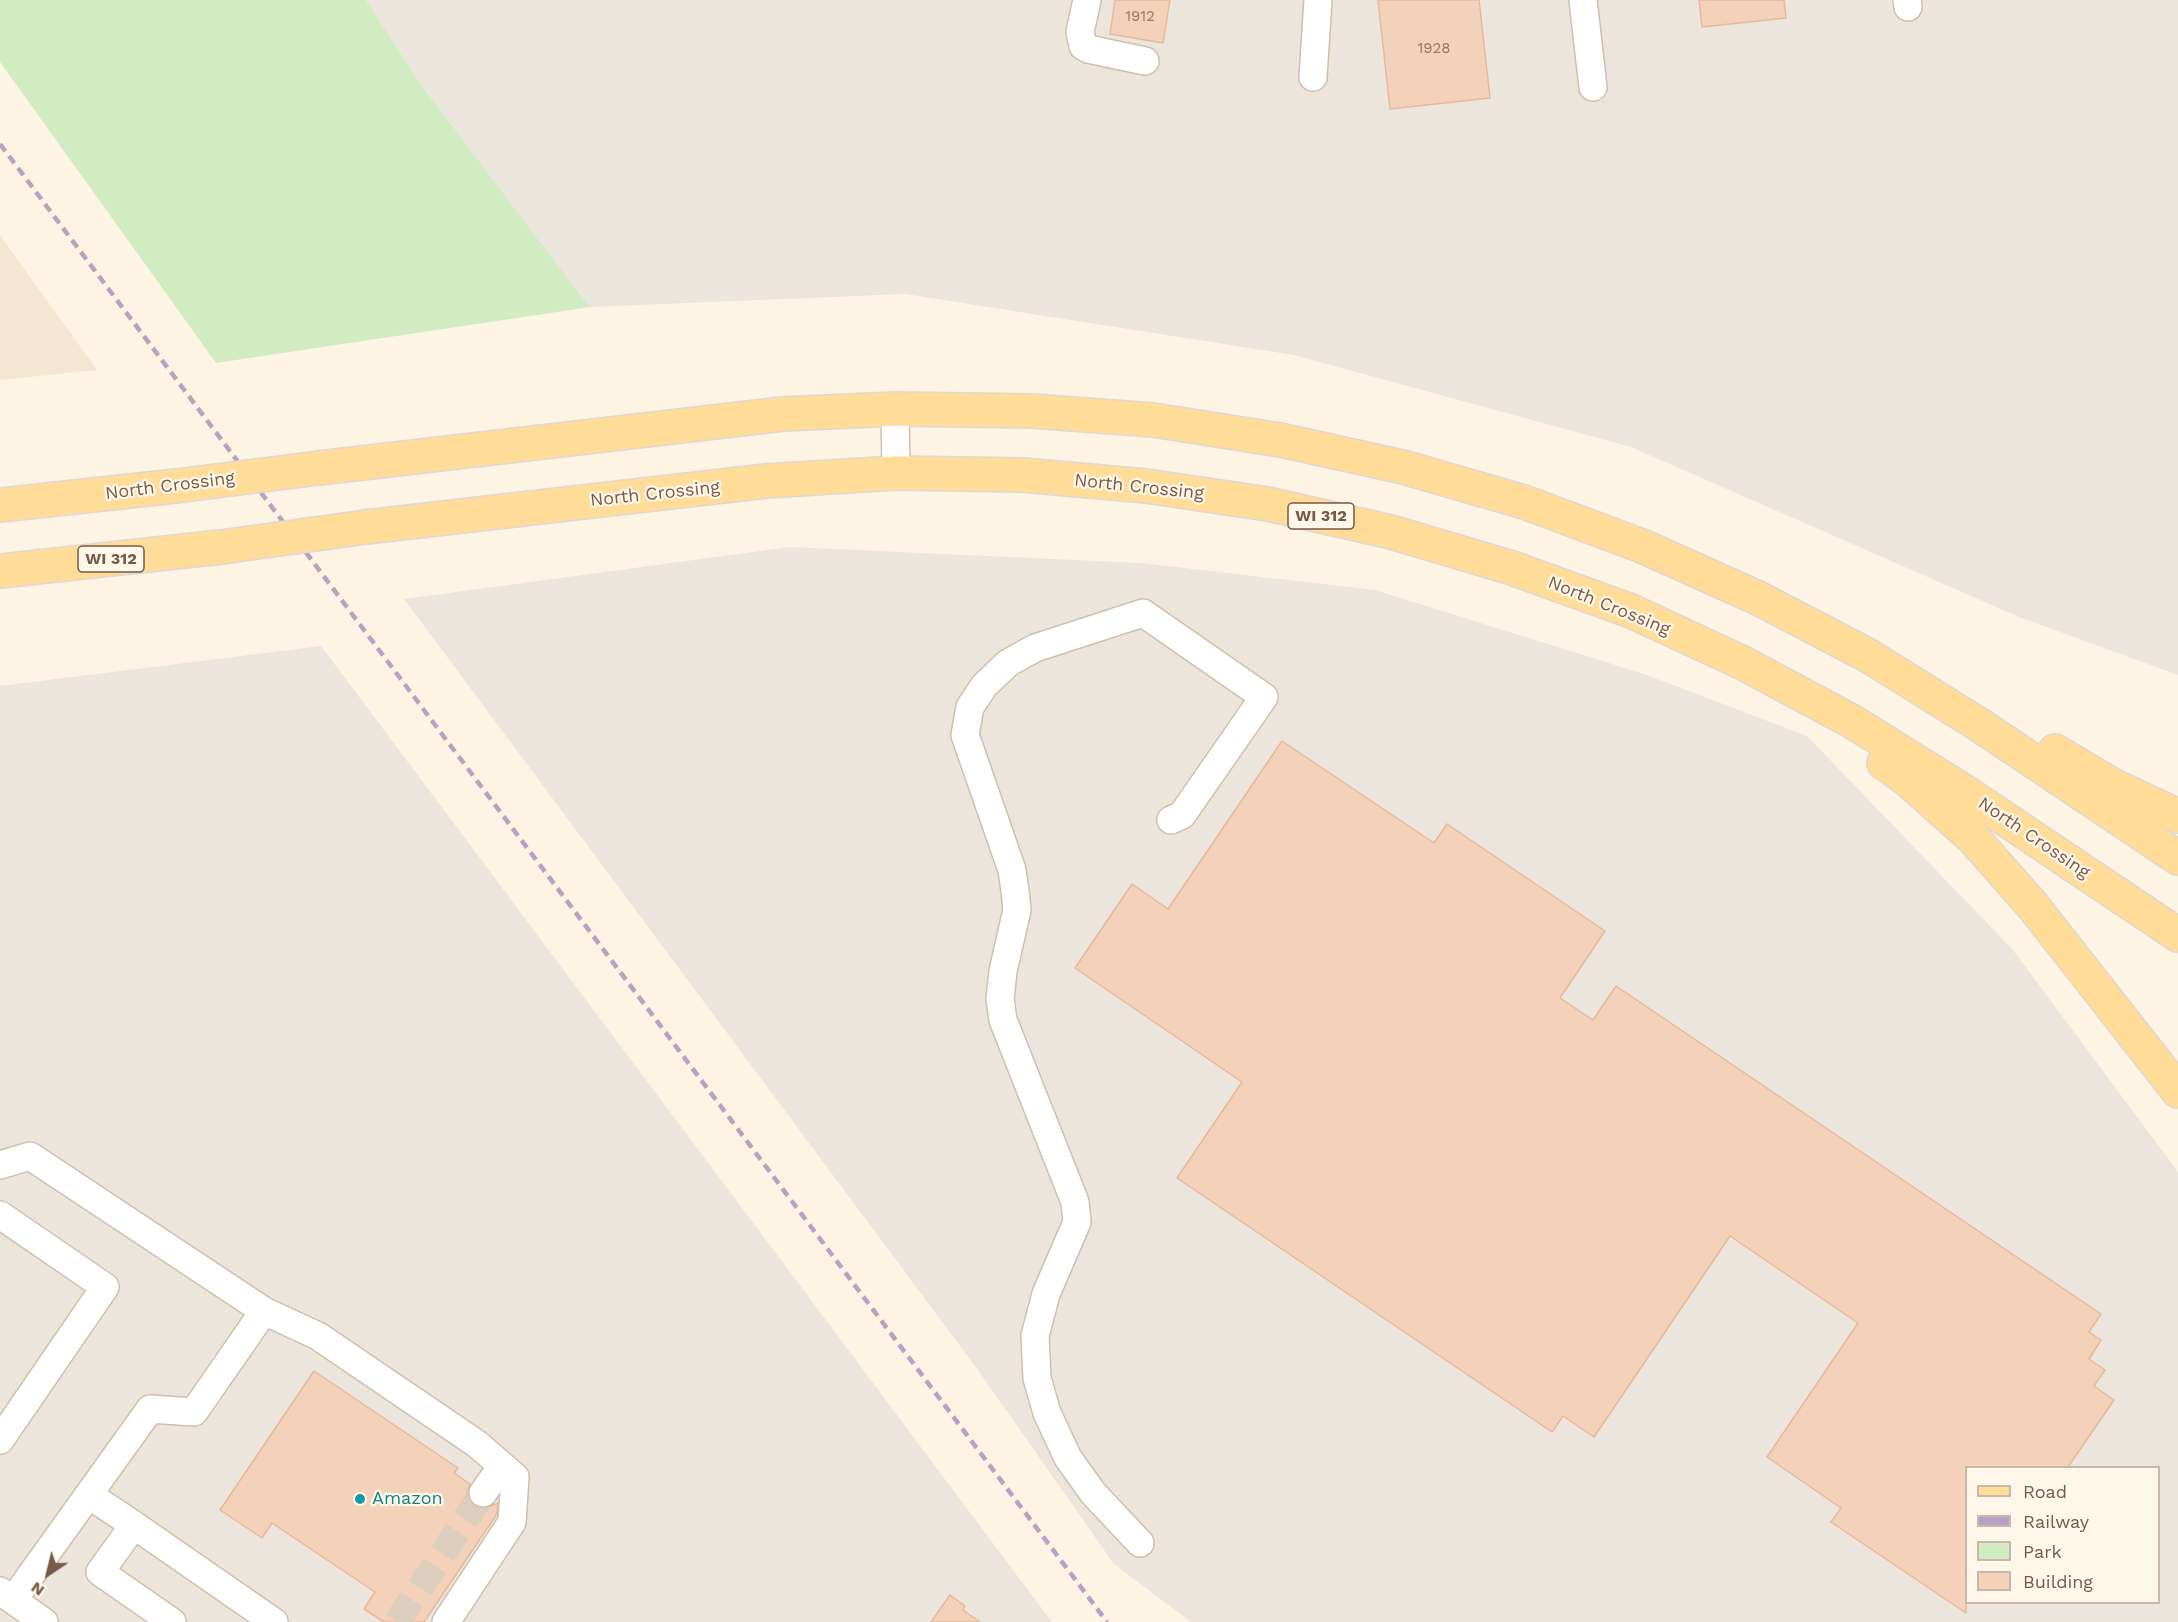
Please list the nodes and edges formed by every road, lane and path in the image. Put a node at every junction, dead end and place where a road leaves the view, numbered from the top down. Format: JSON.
{"nodes":[{"id":1,"x":1087,"y":0,"type":"edge"},
{"id":2,"x":1318,"y":0,"type":"edge"},
{"id":3,"x":1583,"y":0,"type":"edge"},
{"id":4,"x":1145,"y":61,"type":"dead end"},
{"id":5,"x":1313,"y":77,"type":"dead end"},
{"id":6,"x":1593,"y":87,"type":"dead end"},
{"id":7,"x":895,"y":410,"type":"junction"},
{"id":8,"x":896,"y":473,"type":"junction"},
{"id":9,"x":0,"y":506,"type":"edge"},
{"id":10,"x":0,"y":571,"type":"edge"},
{"id":11,"x":1869,"y":656,"type":"junction"},
{"id":12,"x":1743,"y":663,"type":"junction"},
{"id":13,"x":2178,"y":816,"type":"edge"},
{"id":14,"x":1171,"y":820,"type":"dead end"},
{"id":15,"x":2178,"y":858,"type":"edge"},
{"id":16,"x":2178,"y":935,"type":"edge"},
{"id":17,"x":2178,"y":1091,"type":"edge"},
{"id":18,"x":0,"y":1165,"type":"edge"},
{"id":19,"x":0,"y":1215,"type":"edge"},
{"id":20,"x":264,"y":1311,"type":"junction"},
{"id":21,"x":0,"y":1440,"type":"edge"},
{"id":22,"x":502,"y":1466,"type":"junction"},
{"id":23,"x":483,"y":1493,"type":"tunnel mouth"},
{"id":24,"x":89,"y":1495,"type":"junction"},
{"id":25,"x":134,"y":1525,"type":"junction"},
{"id":26,"x":1140,"y":1543,"type":"dead end"},
{"id":27,"x":6,"y":1596,"type":"edge"},
{"id":28,"x":44,"y":1622,"type":"edge"},
{"id":29,"x":172,"y":1622,"type":"edge"},
{"id":30,"x":274,"y":1622,"type":"edge"},
{"id":31,"x":446,"y":1622,"type":"edge"}],
"edges":[{"from":1,"to":4,"type":"street"},
{"from":2,"to":5,"type":"street"},
{"from":3,"to":6,"type":"street"},
{"from":7,"to":8,"type":"street"},
{"from":7,"to":9,"type":"main road","name":"North Crossing","bridge":true},
{"from":7,"to":11,"type":"main road","name":"North Crossing"},
{"from":8,"to":10,"type":"main road","name":"North Crossing","number":"WI 312","bridge":true},
{"from":8,"to":12,"type":"main road","name":"North Crossing","number":"WI 312"},
{"from":11,"to":13,"type":"main road"},
{"from":11,"to":15,"type":"main road","name":"North Crossing"},
{"from":12,"to":16,"type":"main road","name":"North Crossing","number":"WI 312"},
{"from":12,"to":17,"type":"main road"},
{"from":14,"to":26,"type":"street"},
{"from":18,"to":20,"type":"street"},
{"from":19,"to":21,"type":"street"},
{"from":20,"to":22,"type":"street"},
{"from":20,"to":24,"type":"street"},
{"from":22,"to":23,"type":"street"},
{"from":22,"to":31,"type":"street"},
{"from":24,"to":25,"type":"street"},
{"from":24,"to":27,"type":"street"},
{"from":25,"to":29,"type":"street"},
{"from":25,"to":30,"type":"street"},
{"from":27,"to":28,"type":"street"}]}
